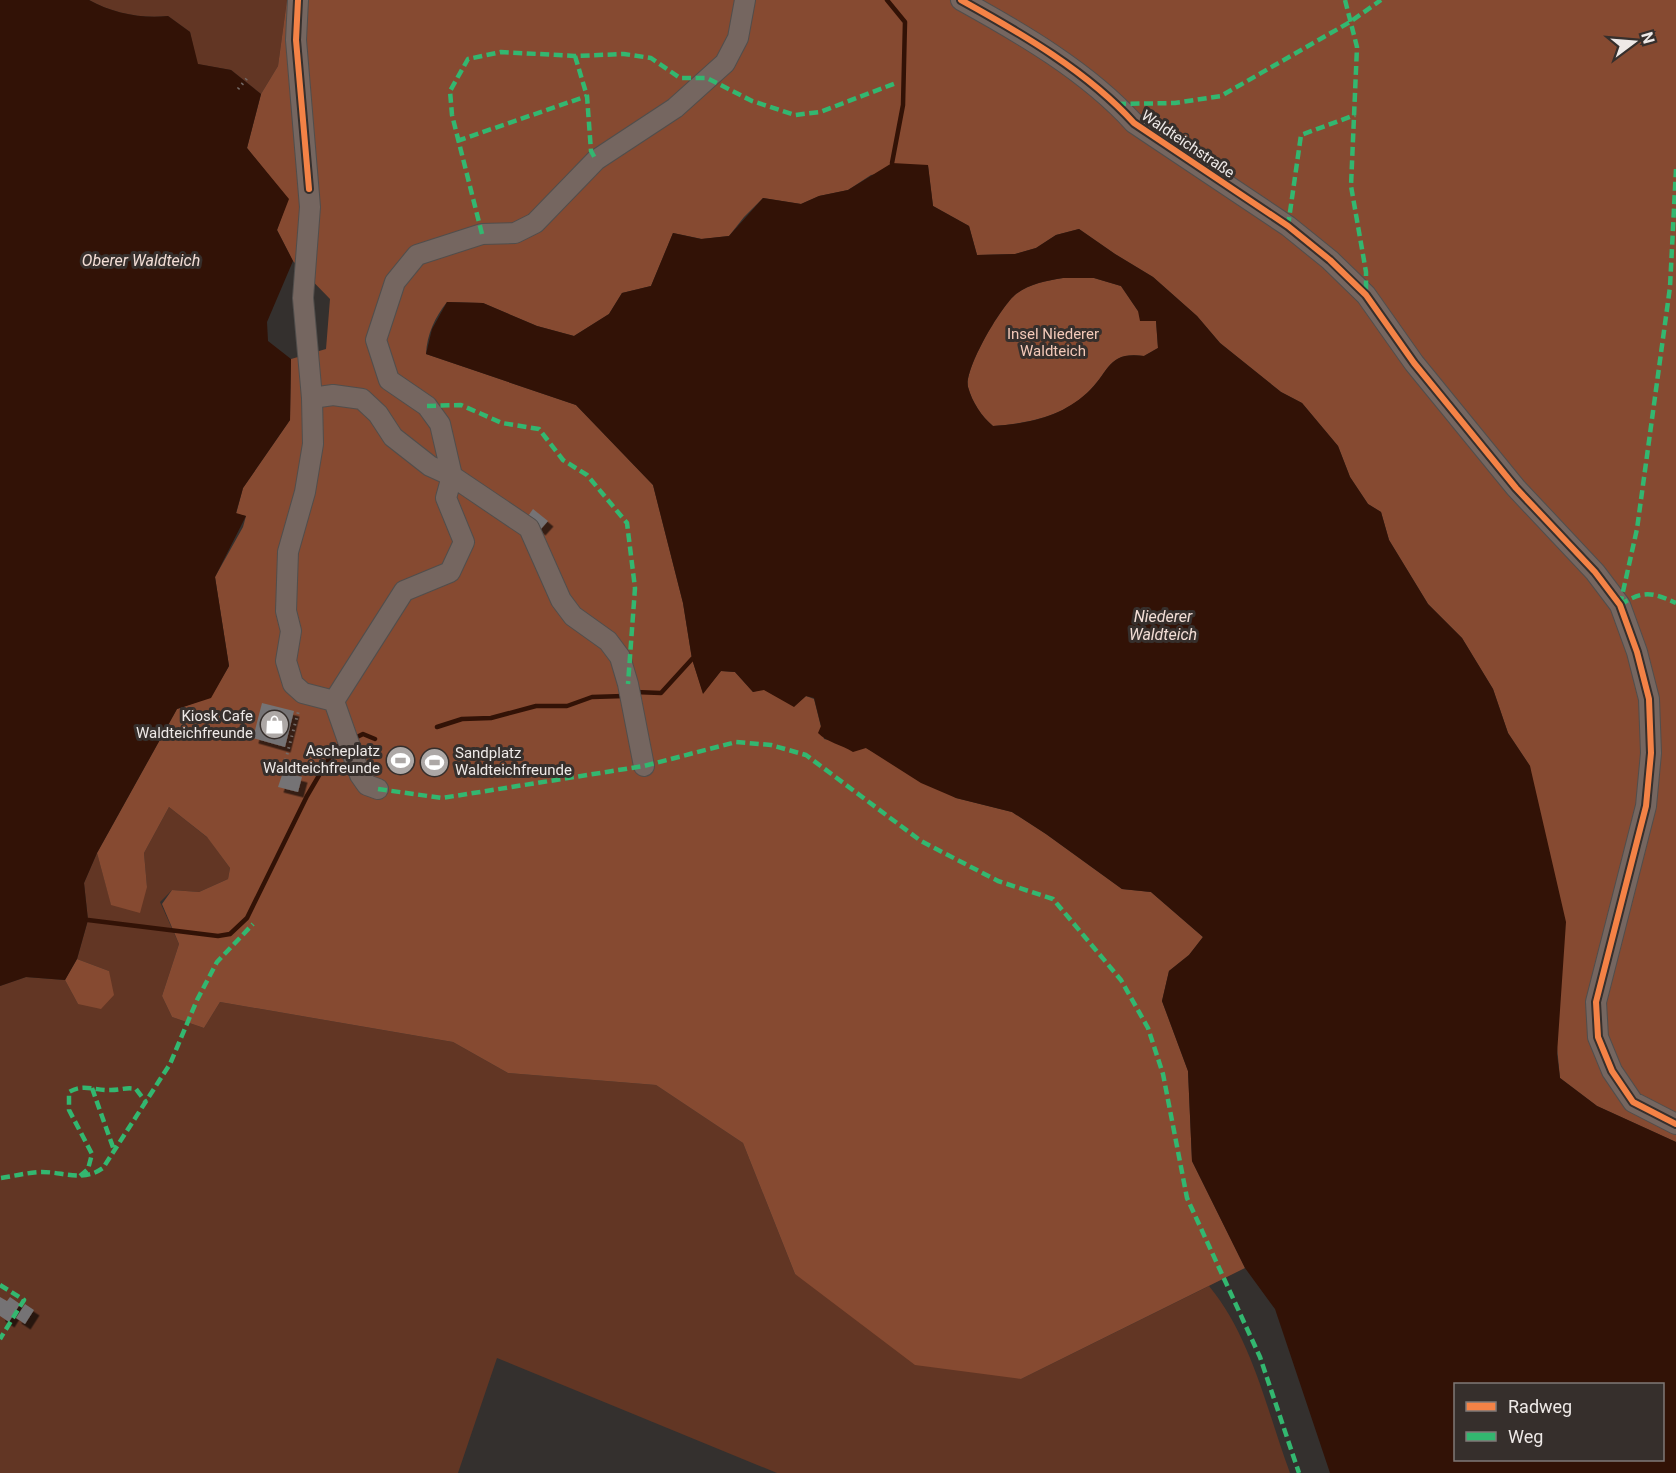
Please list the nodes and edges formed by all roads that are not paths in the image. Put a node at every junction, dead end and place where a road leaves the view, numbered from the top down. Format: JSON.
{"nodes":[{"id":1,"x":298,"y":0,"type":"edge"},
{"id":2,"x":745,"y":0,"type":"edge"},
{"id":3,"x":961,"y":0,"type":"edge"},
{"id":4,"x":312,"y":398,"type":"junction"},
{"id":5,"x":452,"y":476,"type":"junction"},
{"id":6,"x":334,"y":701,"type":"junction"},
{"id":7,"x":644,"y":766,"type":"dead end"},
{"id":8,"x":378,"y":789,"type":"dead end"},
{"id":9,"x":1676,"y":1124,"type":"edge"}],
"edges":[{"from":1,"to":4,"type":"street"},
{"from":2,"to":5,"type":"street"},
{"from":3,"to":9,"type":"street","name":"Waldteichstraße"},
{"from":4,"to":5,"type":"street"},
{"from":4,"to":6,"type":"street"},
{"from":5,"to":6,"type":"street"},
{"from":5,"to":7,"type":"street"},
{"from":6,"to":8,"type":"street"}]}
